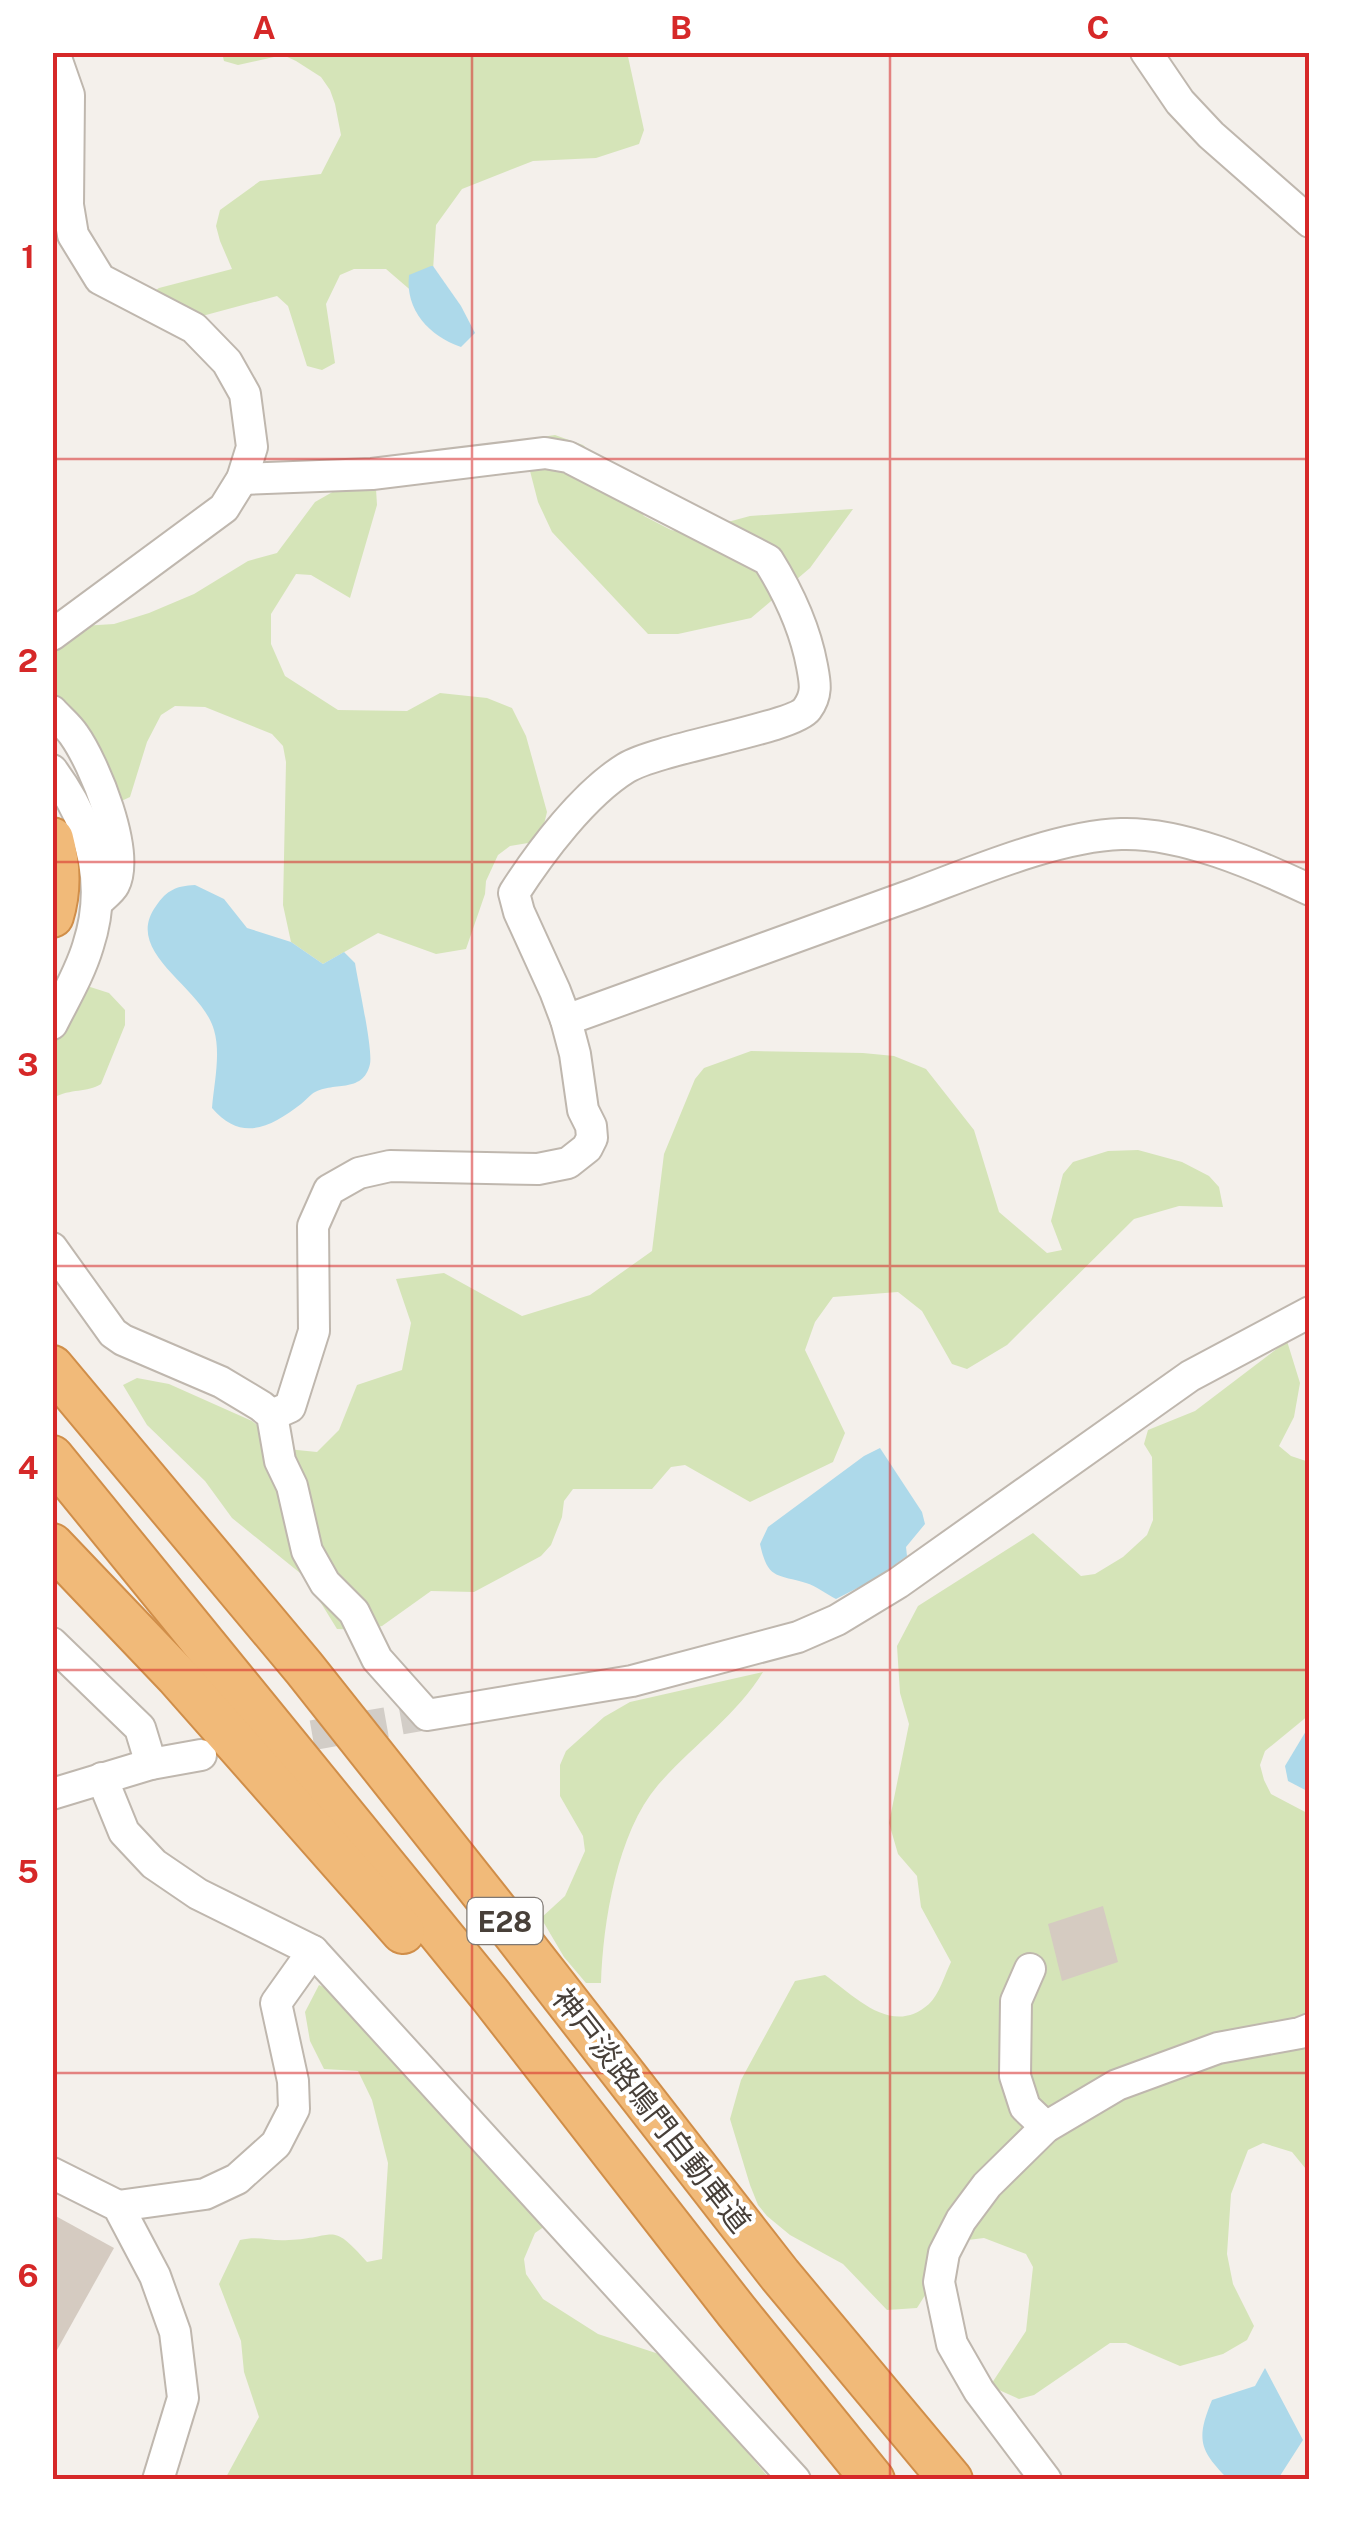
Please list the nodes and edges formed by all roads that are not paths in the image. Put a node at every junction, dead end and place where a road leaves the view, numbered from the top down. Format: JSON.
{"nodes":[{"id":1,"x":54,"y":52,"type":"edge"},
{"id":2,"x":1146,"y":52,"type":"edge"},
{"id":3,"x":1310,"y":222,"type":"edge"},
{"id":4,"x":242,"y":479,"type":"junction"},
{"id":5,"x":52,"y":635,"type":"edge"},
{"id":6,"x":52,"y":711,"type":"edge"},
{"id":7,"x":52,"y":770,"type":"edge"},
{"id":8,"x":52,"y":839,"type":"edge"},
{"id":9,"x":1310,"y":890,"type":"edge"},
{"id":10,"x":97,"y":902,"type":"junction"},
{"id":11,"x":52,"y":916,"type":"edge"},
{"id":12,"x":566,"y":1020,"type":"junction"},
{"id":13,"x":52,"y":1024,"type":"edge"},
{"id":14,"x":52,"y":1248,"type":"edge"},
{"id":15,"x":1310,"y":1312,"type":"edge"},
{"id":16,"x":52,"y":1334,"type":"edge"},
{"id":17,"x":52,"y":1368,"type":"edge"},
{"id":18,"x":272,"y":1416,"type":"junction"},
{"id":19,"x":52,"y":1457,"type":"edge"},
{"id":20,"x":52,"y":1545,"type":"edge"},
{"id":21,"x":52,"y":1644,"type":"edge"},
{"id":22,"x":201,"y":1754,"type":"dead end"},
{"id":23,"x":151,"y":1764,"type":"junction"},
{"id":24,"x":102,"y":1778,"type":"junction"},
{"id":25,"x":52,"y":1794,"type":"edge"},
{"id":26,"x":507,"y":1924,"type":"junction"},
{"id":27,"x":313,"y":1952,"type":"junction"},
{"id":28,"x":1030,"y":1969,"type":"dead end"},
{"id":29,"x":1310,"y":2029,"type":"edge"},
{"id":30,"x":1046,"y":2126,"type":"junction"},
{"id":31,"x":52,"y":2173,"type":"edge"},
{"id":32,"x":118,"y":2206,"type":"junction"},
{"id":33,"x":737,"y":2312,"type":"junction"},
{"id":34,"x":158,"y":2480,"type":"edge"},
{"id":35,"x":794,"y":2480,"type":"edge"},
{"id":36,"x":873,"y":2480,"type":"edge"},
{"id":37,"x":950,"y":2480,"type":"edge"},
{"id":38,"x":1046,"y":2480,"type":"edge"}],
"edges":[{"from":1,"to":4,"type":"street"},
{"from":2,"to":3,"type":"street"},
{"from":4,"to":5,"type":"street"},
{"from":4,"to":12,"type":"street"},
{"from":6,"to":10,"type":"street"},
{"from":7,"to":10,"type":"street"},
{"from":8,"to":11,"type":"highway"},
{"from":9,"to":12,"type":"street"},
{"from":10,"to":13,"type":"street"},
{"from":12,"to":18,"type":"street"},
{"from":14,"to":18,"type":"street"},
{"from":15,"to":18,"type":"street"},
{"from":16,"to":26,"type":"highway"},
{"from":17,"to":26,"type":"highway","name":"神戸淡路鳴門自動車道","number":"E28"},
{"from":19,"to":33,"type":"highway","name":"神戸淡路鳴門自動車道","number":"E28"},
{"from":20,"to":33,"type":"highway"},
{"from":21,"to":23,"type":"street"},
{"from":22,"to":23,"type":"street"},
{"from":23,"to":24,"type":"street"},
{"from":24,"to":25,"type":"street"},
{"from":24,"to":27,"type":"street"},
{"from":26,"to":37,"type":"highway","name":"神戸淡路鳴門自動車道","number":"E28"},
{"from":27,"to":32,"type":"street"},
{"from":27,"to":35,"type":"street"},
{"from":28,"to":30,"type":"street"},
{"from":29,"to":30,"type":"street"},
{"from":30,"to":38,"type":"street"},
{"from":31,"to":32,"type":"street"},
{"from":32,"to":34,"type":"street"},
{"from":33,"to":36,"type":"highway","name":"神戸淡路鳴門自動車道","number":"E28"}]}
